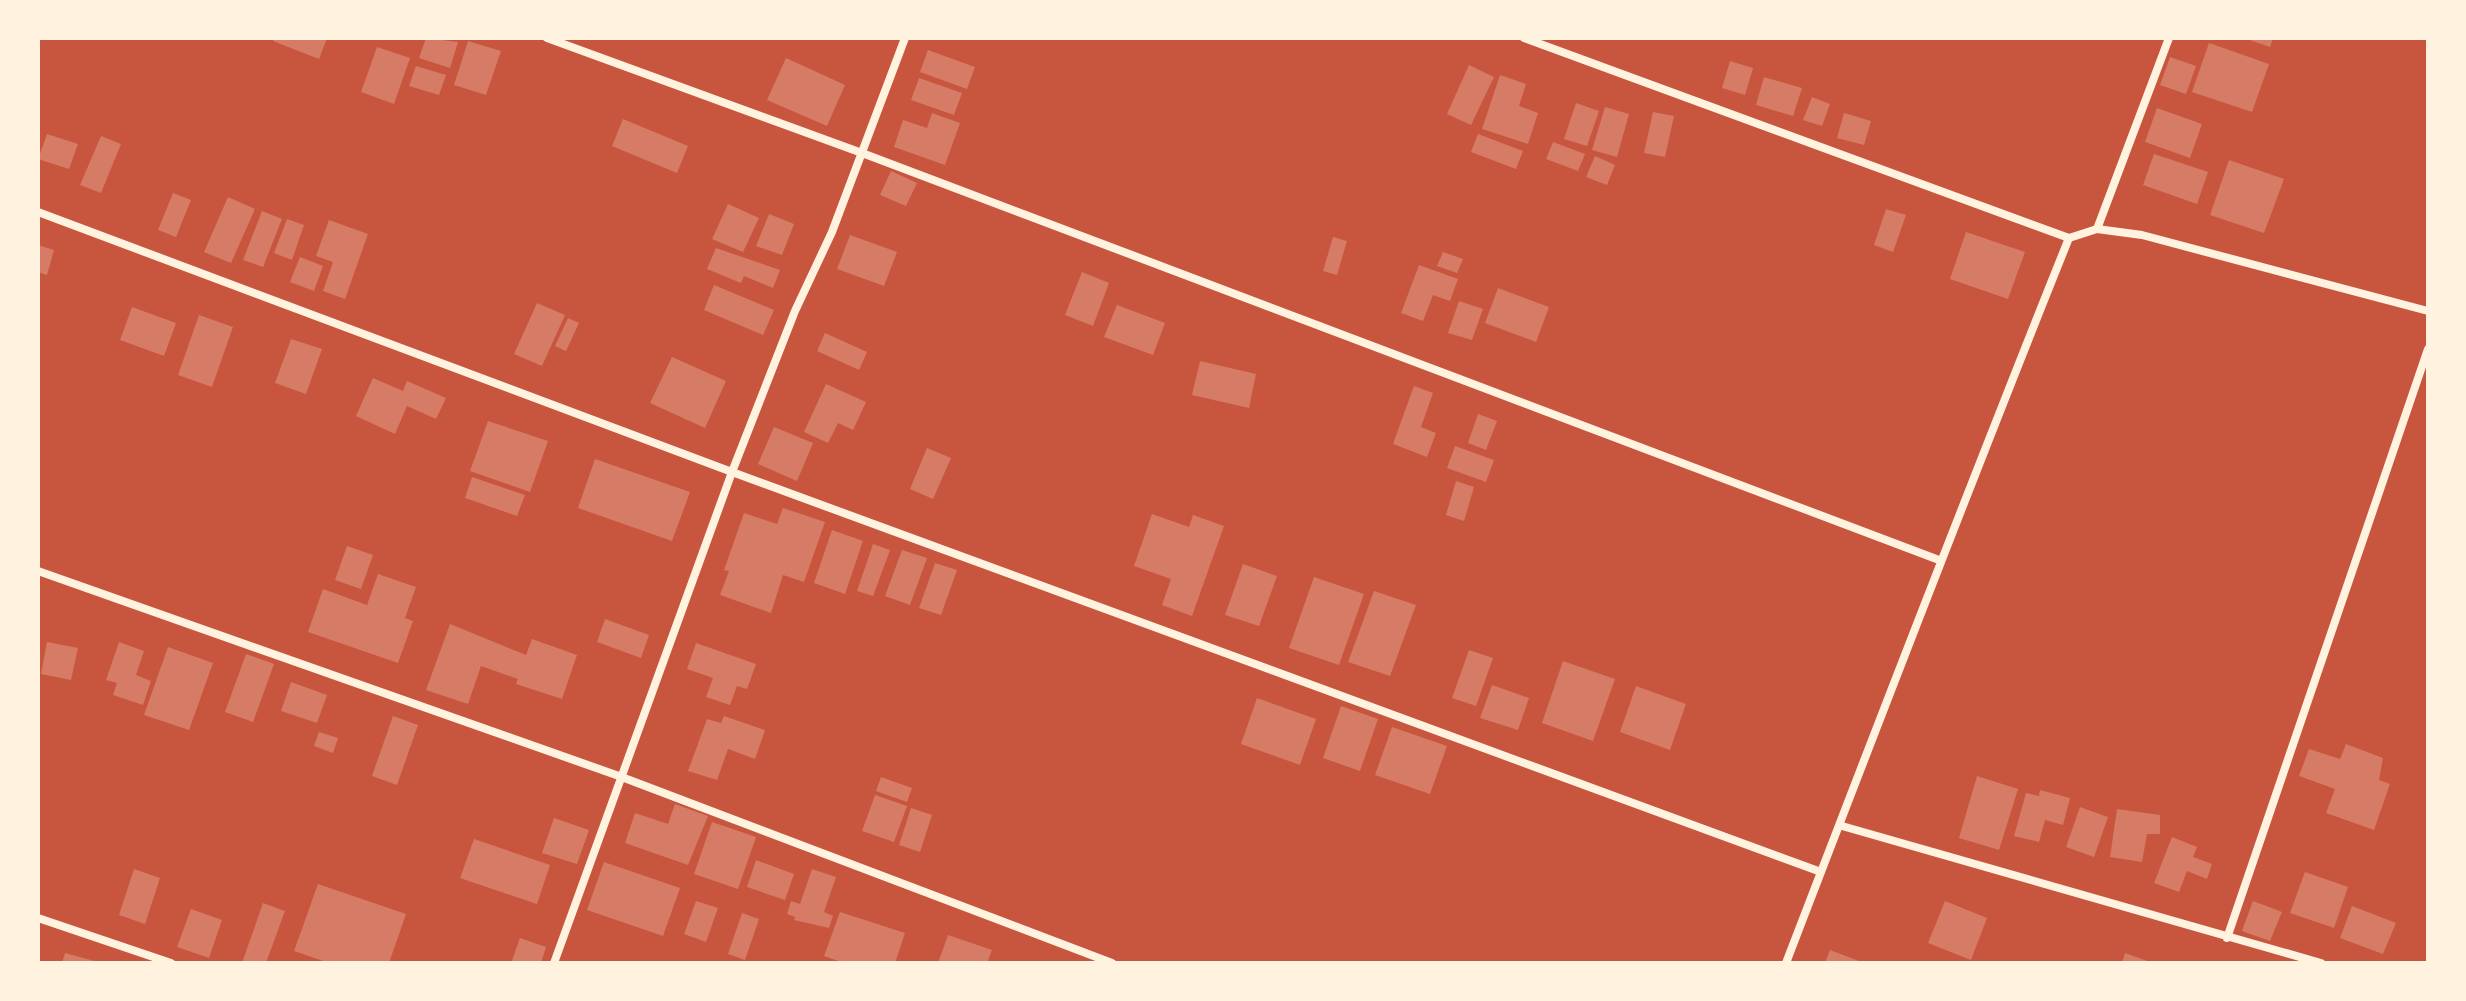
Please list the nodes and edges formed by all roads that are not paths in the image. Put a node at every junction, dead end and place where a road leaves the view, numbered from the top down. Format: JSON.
{"nodes":[{"id":1,"x":547,"y":38,"type":"edge"},
{"id":2,"x":905,"y":38,"type":"edge"},
{"id":3,"x":1524,"y":38,"type":"edge"},
{"id":4,"x":2169,"y":38,"type":"edge"},
{"id":5,"x":862,"y":153,"type":"junction"},
{"id":6,"x":38,"y":212,"type":"edge"},
{"id":7,"x":2097,"y":229,"type":"junction"},
{"id":8,"x":2069,"y":238,"type":"junction"},
{"id":9,"x":2428,"y":311,"type":"edge"},
{"id":10,"x":2428,"y":349,"type":"edge"},
{"id":11,"x":732,"y":472,"type":"junction"},
{"id":12,"x":1939,"y":560,"type":"junction"},
{"id":13,"x":38,"y":571,"type":"edge"},
{"id":14,"x":619,"y":776,"type":"junction"},
{"id":15,"x":1842,"y":826,"type":"junction"},
{"id":16,"x":1821,"y":872,"type":"junction"},
{"id":17,"x":38,"y":918,"type":"edge"},
{"id":18,"x":2227,"y":938,"type":"junction"},
{"id":19,"x":171,"y":963,"type":"edge"},
{"id":20,"x":554,"y":963,"type":"edge"},
{"id":21,"x":1112,"y":963,"type":"edge"},
{"id":22,"x":1786,"y":963,"type":"edge"},
{"id":23,"x":2321,"y":963,"type":"edge"}],
"edges":[{"from":1,"to":5,"type":"street"},
{"from":2,"to":5,"type":"street"},
{"from":3,"to":8,"type":"street"},
{"from":4,"to":7,"type":"street"},
{"from":5,"to":11,"type":"street"},
{"from":5,"to":12,"type":"street"},
{"from":6,"to":11,"type":"street"},
{"from":7,"to":8,"type":"street"},
{"from":7,"to":9,"type":"street"},
{"from":8,"to":12,"type":"street"},
{"from":10,"to":18,"type":"street"},
{"from":11,"to":14,"type":"street"},
{"from":11,"to":16,"type":"street"},
{"from":12,"to":15,"type":"street"},
{"from":13,"to":14,"type":"street"},
{"from":14,"to":20,"type":"street"},
{"from":14,"to":21,"type":"street"},
{"from":15,"to":16,"type":"street"},
{"from":15,"to":18,"type":"street"},
{"from":16,"to":22,"type":"street"},
{"from":17,"to":19,"type":"street"},
{"from":18,"to":23,"type":"street"}]}
